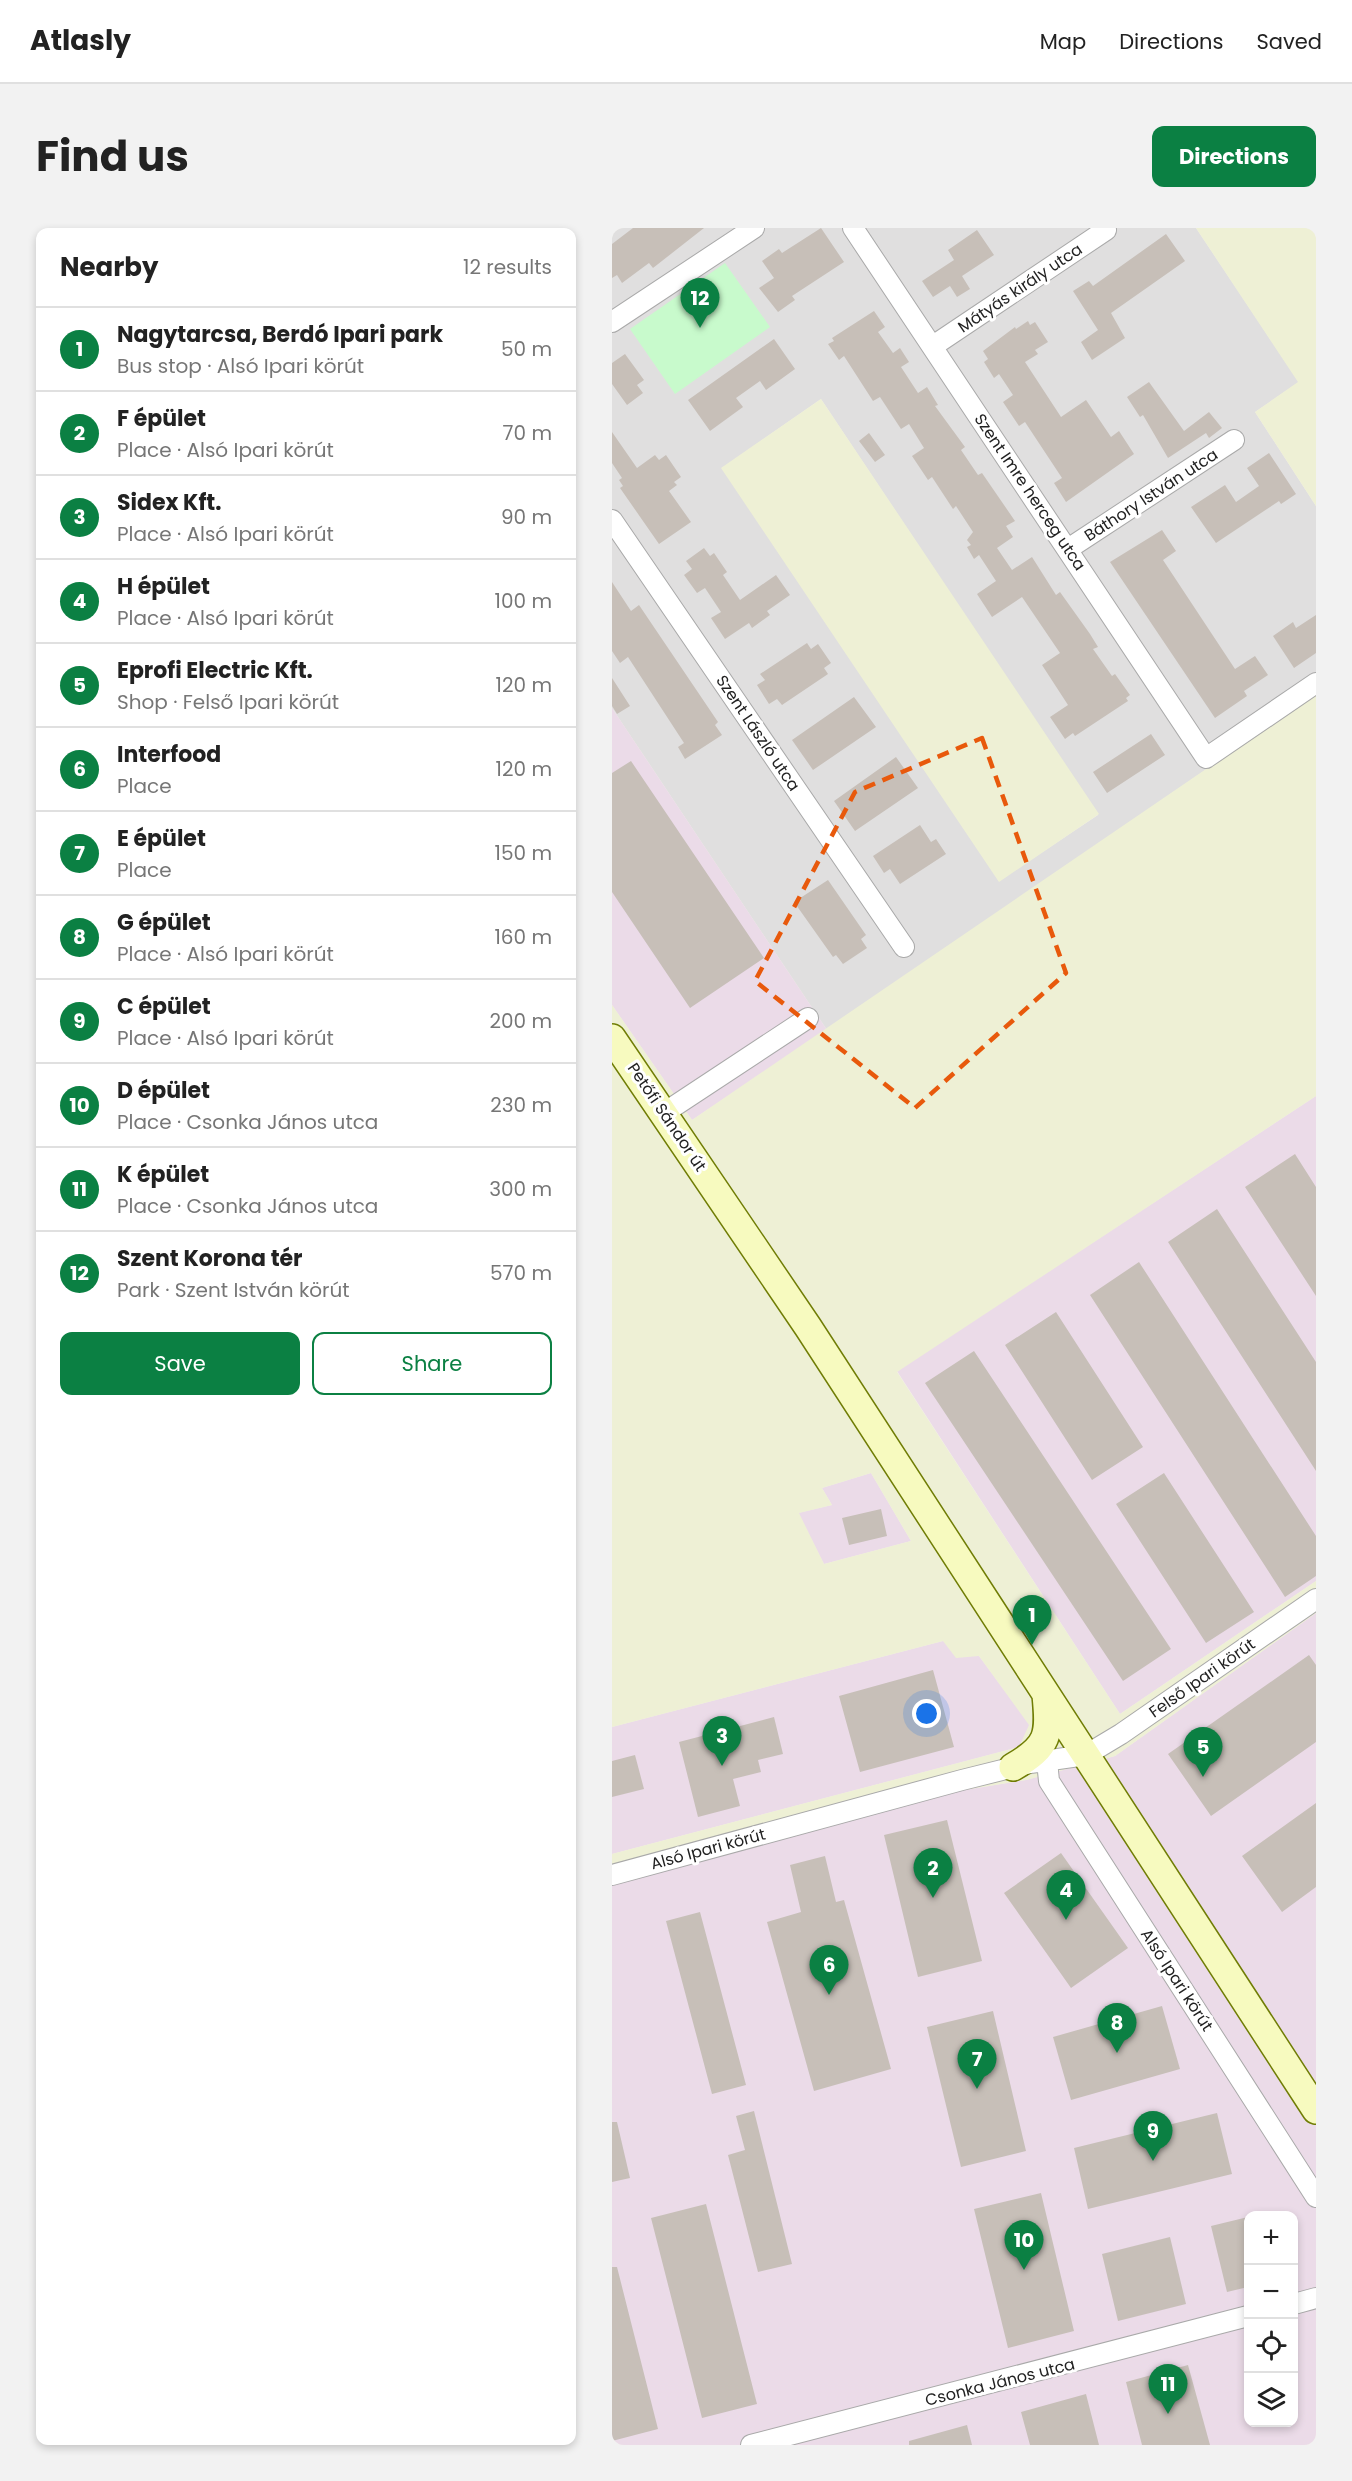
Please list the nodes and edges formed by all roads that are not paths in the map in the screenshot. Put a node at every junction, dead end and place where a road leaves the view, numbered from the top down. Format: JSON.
{"nodes":[{"id":1,"x":754,"y":228,"type":"edge"},
{"id":2,"x":853,"y":228,"type":"edge"},
{"id":3,"x":1106,"y":230,"type":"dead end"},
{"id":4,"x":612,"y":322,"type":"edge"},
{"id":5,"x":933,"y":346,"type":"junction"},
{"id":6,"x":1234,"y":441,"type":"dead end"},
{"id":7,"x":612,"y":520,"type":"edge"},
{"id":8,"x":1068,"y":549,"type":"junction"},
{"id":9,"x":1316,"y":683,"type":"edge"},
{"id":10,"x":904,"y":947,"type":"dead end"},
{"id":11,"x":808,"y":1018,"type":"dead end"},
{"id":12,"x":612,"y":1038,"type":"edge"},
{"id":13,"x":664,"y":1113,"type":"junction"},
{"id":14,"x":1316,"y":1599,"type":"edge"},
{"id":15,"x":1046,"y":1694,"type":"junction"},
{"id":16,"x":1086,"y":1755,"type":"junction"},
{"id":17,"x":1047,"y":1761,"type":"junction"},
{"id":18,"x":1013,"y":1767,"type":"junction"},
{"id":19,"x":612,"y":1875,"type":"edge"},
{"id":20,"x":1316,"y":2110,"type":"edge"},
{"id":21,"x":1316,"y":2196,"type":"edge"},
{"id":22,"x":1316,"y":2298,"type":"edge"},
{"id":23,"x":1298,"y":2303,"type":"edge"},
{"id":24,"x":1244,"y":2317,"type":"edge"},
{"id":25,"x":751,"y":2445,"type":"edge"}],
"edges":[{"from":1,"to":4,"type":"street"},
{"from":2,"to":5,"type":"street","name":"Szent Imre herceg utca"},
{"from":3,"to":5,"type":"street","name":"Mátyás király utca"},
{"from":5,"to":8,"type":"street","name":"Szent Imre herceg utca"},
{"from":6,"to":8,"type":"street","name":"Báthory István utca"},
{"from":7,"to":10,"type":"street","name":"Szent László utca"},
{"from":8,"to":9,"type":"street","name":"Szent Imre herceg utca"},
{"from":11,"to":13,"type":"street"},
{"from":12,"to":13,"type":"main road","name":"Petőfi Sándor út"},
{"from":13,"to":15,"type":"main road","name":"Petőfi Sándor út"},
{"from":14,"to":16,"type":"street","name":"Felső Ipari körút"},
{"from":15,"to":16,"type":"main road","name":"Petőfi Sándor út"},
{"from":15,"to":18,"type":"main road"},
{"from":16,"to":17,"type":"street","name":"Alsó Ipari körút"},
{"from":16,"to":20,"type":"main road","name":"Petőfi Sándor út"},
{"from":17,"to":18,"type":"street","name":"Alsó Ipari körút"},
{"from":17,"to":21,"type":"street","name":"Alsó Ipari körút"},
{"from":18,"to":19,"type":"street","name":"Alsó Ipari körút"},
{"from":22,"to":23,"type":"street"},
{"from":24,"to":25,"type":"street","name":"Csonka János utca"}]}
